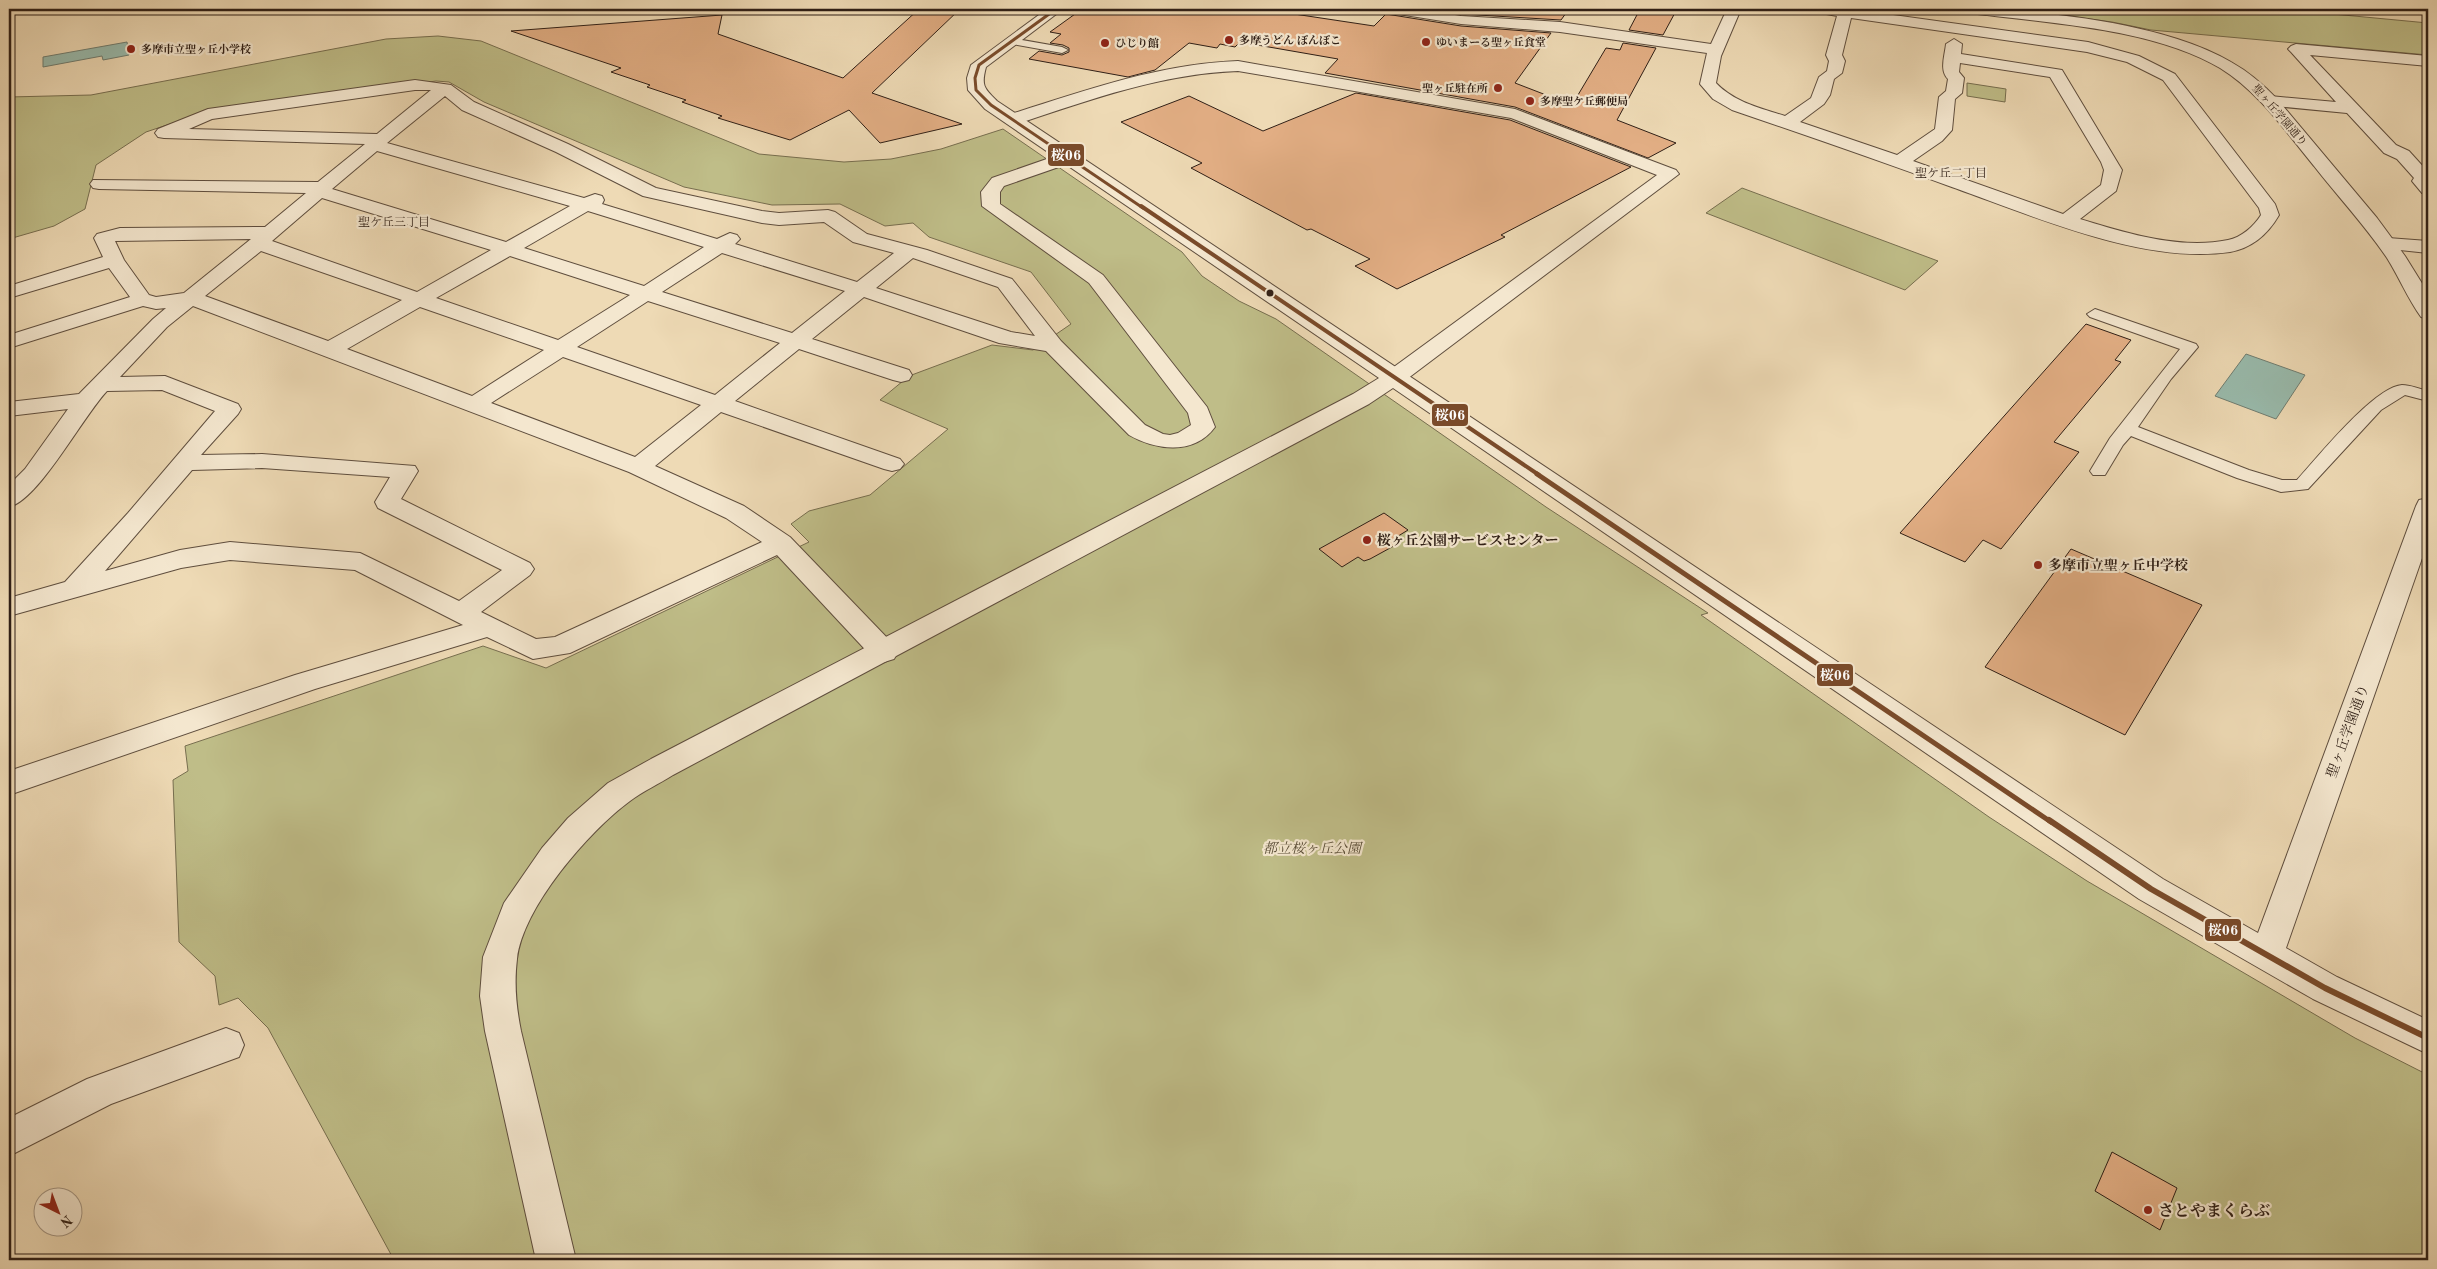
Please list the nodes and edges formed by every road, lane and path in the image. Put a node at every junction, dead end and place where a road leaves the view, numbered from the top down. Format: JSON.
{"nodes":[{"id":1,"x":1056,"y":9,"type":"edge"},
{"id":2,"x":1392,"y":9,"type":"edge"},
{"id":3,"x":1734,"y":9,"type":"edge"},
{"id":4,"x":1821,"y":9,"type":"edge"},
{"id":5,"x":1970,"y":9,"type":"edge"},
{"id":6,"x":1845,"y":12,"type":"junction"},
{"id":7,"x":2023,"y":16,"type":"junction"},
{"id":8,"x":1957,"y":28,"type":"junction"},
{"id":9,"x":2022,"y":37,"type":"junction"},
{"id":10,"x":1011,"y":41,"type":"junction"},
{"id":11,"x":1062,"y":50,"type":"dead end"},
{"id":12,"x":1717,"y":50,"type":"junction"},
{"id":13,"x":1951,"y":57,"type":"junction"},
{"id":14,"x":2428,"y":61,"type":"edge"},
{"id":15,"x":445,"y":88,"type":"junction"},
{"id":16,"x":2270,"y":101,"type":"junction"},
{"id":17,"x":2351,"y":108,"type":"junction"},
{"id":18,"x":1014,"y":119,"type":"junction"},
{"id":19,"x":1787,"y":122,"type":"junction"},
{"id":20,"x":378,"y":142,"type":"junction"},
{"id":21,"x":1070,"y":157,"type":"junction"},
{"id":22,"x":1898,"y":162,"type":"junction"},
{"id":23,"x":627,"y":182,"type":"junction"},
{"id":24,"x":99,"y":184,"type":"dead end"},
{"id":25,"x":2428,"y":189,"type":"edge"},
{"id":26,"x":320,"y":190,"type":"junction"},
{"id":27,"x":587,"y":205,"type":"junction"},
{"id":28,"x":762,"y":217,"type":"junction"},
{"id":29,"x":2066,"y":221,"type":"junction"},
{"id":30,"x":264,"y":238,"type":"junction"},
{"id":31,"x":2388,"y":244,"type":"junction"},
{"id":32,"x":720,"y":246,"type":"junction"},
{"id":33,"x":2428,"y":247,"type":"edge"},
{"id":34,"x":508,"y":249,"type":"junction"},
{"id":35,"x":909,"y":251,"type":"junction"},
{"id":36,"x":114,"y":260,"type":"junction"},
{"id":37,"x":862,"y":290,"type":"junction"},
{"id":38,"x":9,"y":292,"type":"edge"},
{"id":39,"x":646,"y":294,"type":"junction"},
{"id":40,"x":420,"y":298,"type":"junction"},
{"id":41,"x":188,"y":299,"type":"junction"},
{"id":42,"x":142,"y":300,"type":"junction"},
{"id":43,"x":2428,"y":313,"type":"edge"},
{"id":44,"x":2095,"y":314,"type":"dead end"},
{"id":45,"x":797,"y":341,"type":"junction"},
{"id":46,"x":9,"y":342,"type":"edge"},
{"id":47,"x":1053,"y":346,"type":"junction"},
{"id":48,"x":562,"y":347,"type":"junction"},
{"id":49,"x":330,"y":349,"type":"junction"},
{"id":50,"x":900,"y":375,"type":"dead end"},
{"id":51,"x":1394,"y":377,"type":"junction"},
{"id":52,"x":94,"y":392,"type":"junction"},
{"id":53,"x":2428,"y":396,"type":"edge"},
{"id":54,"x":718,"y":403,"type":"junction"},
{"id":55,"x":473,"y":404,"type":"junction"},
{"id":56,"x":9,"y":409,"type":"edge"},
{"id":57,"x":2128,"y":429,"type":"junction"},
{"id":58,"x":185,"y":463,"type":"junction"},
{"id":59,"x":892,"y":464,"type":"dead end"},
{"id":60,"x":638,"y":466,"type":"junction"},
{"id":61,"x":2099,"y":471,"type":"dead end"},
{"id":62,"x":9,"y":499,"type":"edge"},
{"id":63,"x":2428,"y":506,"type":"edge"},
{"id":64,"x":781,"y":543,"type":"junction"},
{"id":65,"x":75,"y":588,"type":"junction"},
{"id":66,"x":9,"y":607,"type":"edge"},
{"id":67,"x":461,"y":613,"type":"junction"},
{"id":68,"x":489,"y":627,"type":"junction"},
{"id":69,"x":884,"y":652,"type":"junction"},
{"id":70,"x":9,"y":783,"type":"edge"},
{"id":71,"x":2267,"y":955,"type":"junction"},
{"id":72,"x":2428,"y":1038,"type":"edge"},
{"id":73,"x":226,"y":1045,"type":"dead end"},
{"id":74,"x":9,"y":1138,"type":"edge"},
{"id":75,"x":556,"y":1260,"type":"edge"}],
"edges":[{"from":1,"to":10,"type":"street"},
{"from":2,"to":12,"type":"street"},
{"from":3,"to":12,"type":"street"},
{"from":4,"to":6,"type":"street"},
{"from":5,"to":7,"type":"street","name":"聖ヶ丘学園通り"},
{"from":6,"to":8,"type":"street"},
{"from":6,"to":19,"type":"street"},
{"from":7,"to":9,"type":"street"},
{"from":7,"to":16,"type":"street","name":"聖ヶ丘学園通り"},
{"from":8,"to":9,"type":"street"},
{"from":8,"to":13,"type":"street"},
{"from":9,"to":29,"type":"street"},
{"from":10,"to":11,"type":"lane"},
{"from":10,"to":18,"type":"street"},
{"from":12,"to":19,"type":"street"},
{"from":13,"to":22,"type":"street"},
{"from":13,"to":29,"type":"street"},
{"from":14,"to":17,"type":"street"},
{"from":15,"to":20,"type":"street"},
{"from":15,"to":20,"type":"street"},
{"from":15,"to":23,"type":"street"},
{"from":16,"to":17,"type":"street"},
{"from":16,"to":31,"type":"street","name":"聖ヶ丘学園通り"},
{"from":17,"to":25,"type":"street"},
{"from":18,"to":21,"type":"street"},
{"from":18,"to":51,"type":"street"},
{"from":19,"to":22,"type":"street"},
{"from":20,"to":26,"type":"street"},
{"from":20,"to":27,"type":"street"},
{"from":21,"to":47,"type":"street"},
{"from":21,"to":51,"type":"street"},
{"from":22,"to":29,"type":"street"},
{"from":23,"to":27,"type":"street"},
{"from":23,"to":28,"type":"street"},
{"from":24,"to":26,"type":"street"},
{"from":26,"to":30,"type":"street"},
{"from":26,"to":34,"type":"street"},
{"from":27,"to":32,"type":"street"},
{"from":27,"to":34,"type":"street"},
{"from":28,"to":32,"type":"street"},
{"from":28,"to":35,"type":"street"},
{"from":30,"to":36,"type":"street"},
{"from":30,"to":40,"type":"street"},
{"from":30,"to":41,"type":"street"},
{"from":31,"to":33,"type":"street"},
{"from":31,"to":43,"type":"street","name":"聖ヶ丘学園通り"},
{"from":32,"to":37,"type":"street"},
{"from":32,"to":39,"type":"street"},
{"from":34,"to":39,"type":"street"},
{"from":34,"to":40,"type":"street"},
{"from":35,"to":37,"type":"street"},
{"from":35,"to":47,"type":"street"},
{"from":36,"to":38,"type":"street"},
{"from":36,"to":42,"type":"street"},
{"from":37,"to":45,"type":"street"},
{"from":37,"to":47,"type":"street"},
{"from":39,"to":45,"type":"street"},
{"from":39,"to":48,"type":"street"},
{"from":40,"to":48,"type":"street"},
{"from":40,"to":49,"type":"street"},
{"from":41,"to":42,"type":"street"},
{"from":41,"to":49,"type":"street"},
{"from":41,"to":52,"type":"street"},
{"from":42,"to":46,"type":"street"},
{"from":44,"to":57,"type":"lane"},
{"from":45,"to":50,"type":"street"},
{"from":45,"to":54,"type":"street"},
{"from":48,"to":54,"type":"street"},
{"from":48,"to":55,"type":"street"},
{"from":49,"to":55,"type":"street"},
{"from":51,"to":69,"type":"street"},
{"from":51,"to":71,"type":"street"},
{"from":52,"to":56,"type":"street"},
{"from":52,"to":58,"type":"street"},
{"from":52,"to":62,"type":"street"},
{"from":53,"to":57,"type":"lane"},
{"from":54,"to":59,"type":"street"},
{"from":54,"to":60,"type":"street"},
{"from":55,"to":60,"type":"street"},
{"from":57,"to":61,"type":"lane"},
{"from":58,"to":65,"type":"street"},
{"from":58,"to":67,"type":"street"},
{"from":60,"to":64,"type":"street"},
{"from":63,"to":71,"type":"street","name":"聖ヶ丘学園通り"},
{"from":64,"to":68,"type":"street"},
{"from":64,"to":69,"type":"street"},
{"from":65,"to":66,"type":"street"},
{"from":65,"to":67,"type":"street"},
{"from":67,"to":68,"type":"street"},
{"from":68,"to":70,"type":"street"},
{"from":69,"to":75,"type":"street"},
{"from":71,"to":72,"type":"street"},
{"from":73,"to":74,"type":"street"}]}
